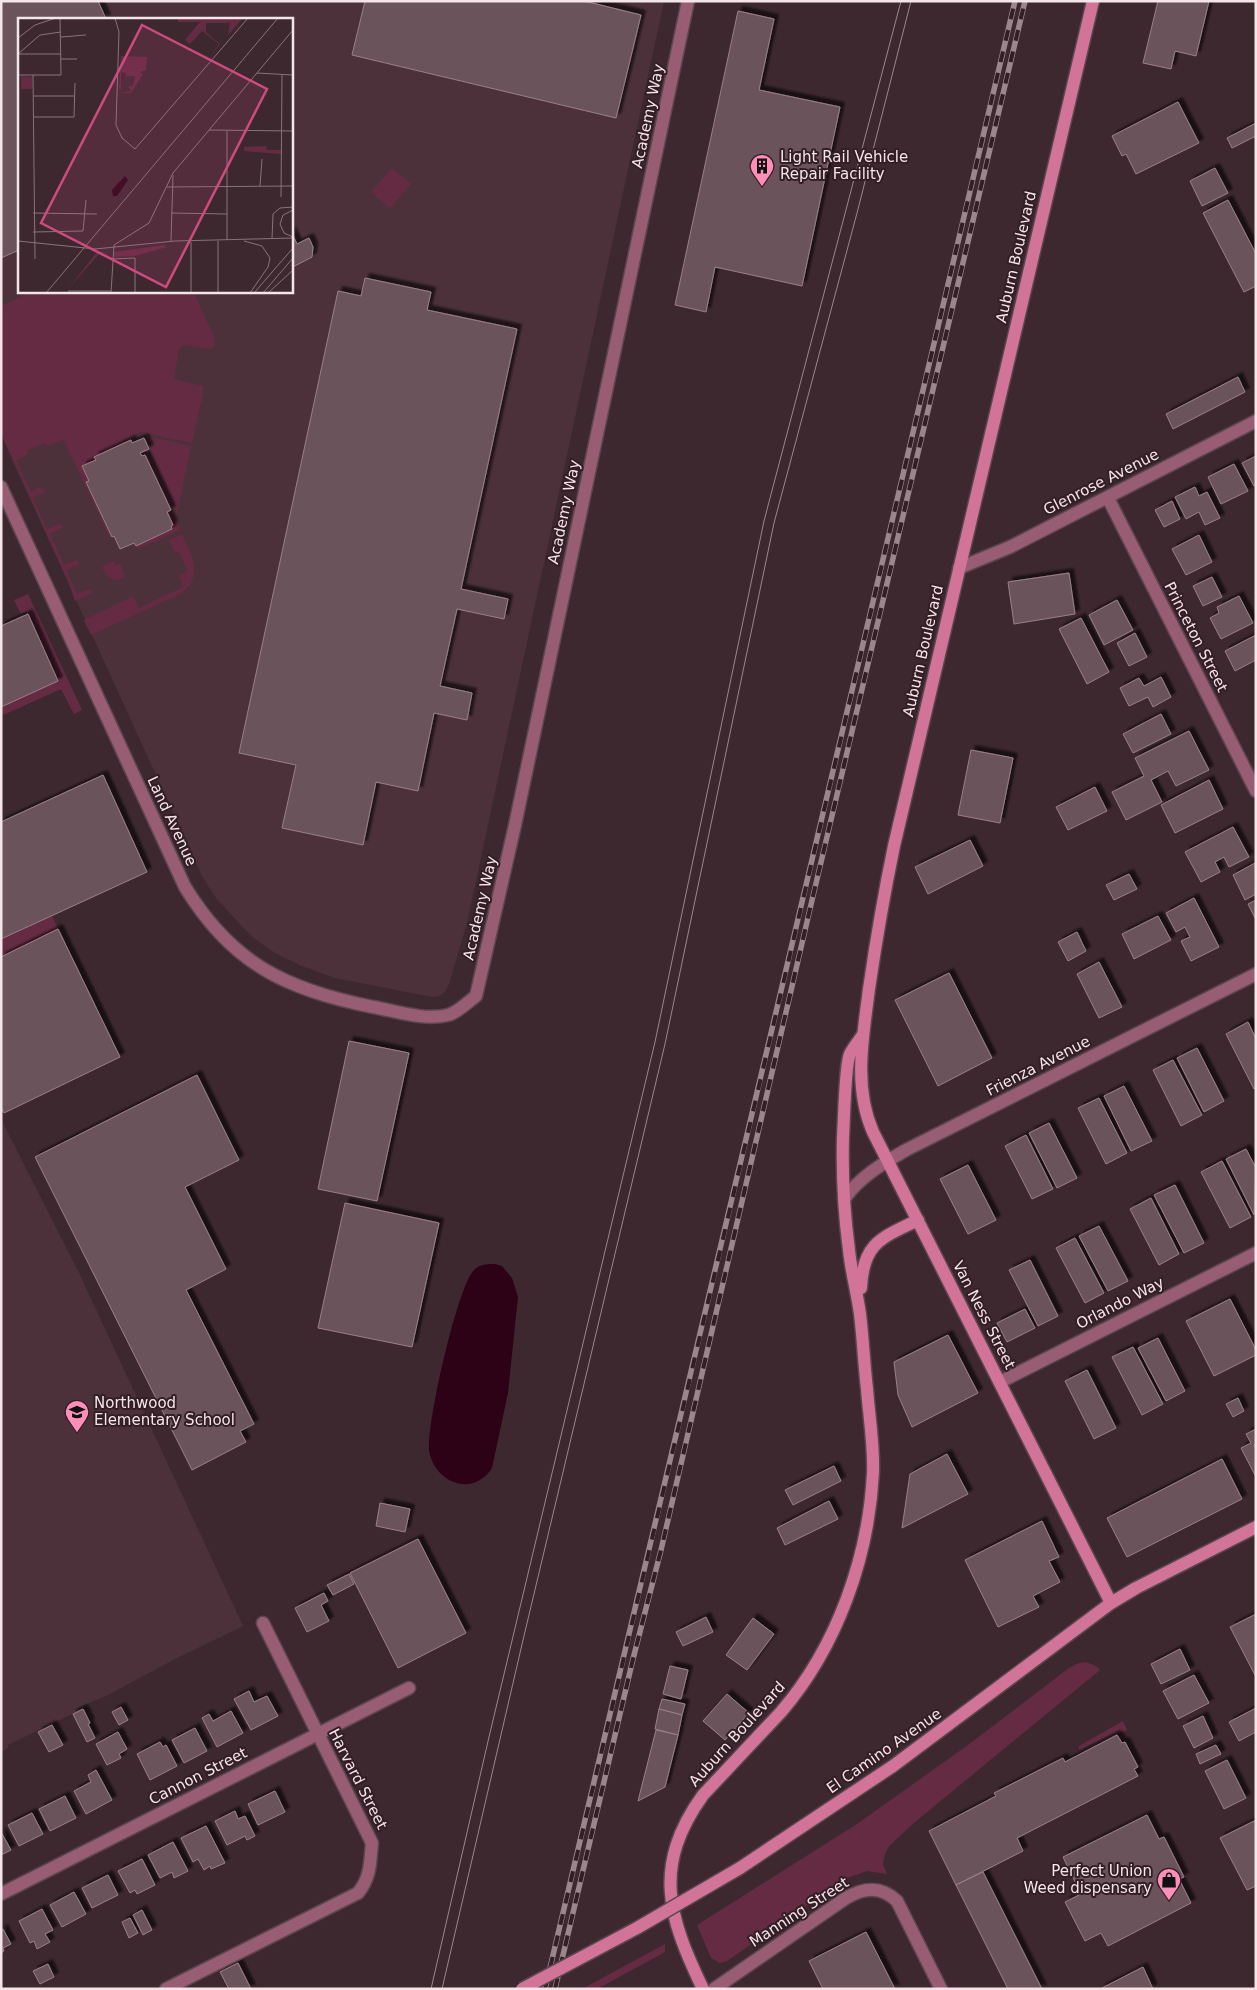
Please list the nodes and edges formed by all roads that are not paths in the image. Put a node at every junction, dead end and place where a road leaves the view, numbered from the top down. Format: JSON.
{"nodes":[{"id":1,"x":688,"y":1,"type":"edge"},
{"id":2,"x":1093,"y":1,"type":"edge"},
{"id":3,"x":1256,"y":421,"type":"edge"},
{"id":4,"x":1,"y":487,"type":"edge"},
{"id":5,"x":1108,"y":498,"type":"junction"},
{"id":6,"x":959,"y":568,"type":"junction"},
{"id":7,"x":1256,"y":791,"type":"edge"},
{"id":8,"x":1256,"y":974,"type":"edge"},
{"id":9,"x":449,"y":1015,"type":"joint"},
{"id":10,"x":864,"y":1034,"type":"junction"},
{"id":11,"x":888,"y":1161,"type":"junction"},
{"id":12,"x":844,"y":1199,"type":"junction"},
{"id":13,"x":918,"y":1220,"type":"junction"},
{"id":14,"x":1256,"y":1253,"type":"edge"},
{"id":15,"x":860,"y":1313,"type":"junction"},
{"id":16,"x":1000,"y":1382,"type":"junction"},
{"id":17,"x":1256,"y":1527,"type":"edge"},
{"id":18,"x":1111,"y":1603,"type":"junction"},
{"id":19,"x":263,"y":1623,"type":"dead end"},
{"id":20,"x":409,"y":1688,"type":"dead end"},
{"id":21,"x":317,"y":1734,"type":"junction"},
{"id":22,"x":1,"y":1894,"type":"edge"},
{"id":23,"x":166,"y":1989,"type":"edge"},
{"id":24,"x":522,"y":1989,"type":"edge"},
{"id":25,"x":703,"y":1989,"type":"edge"},
{"id":26,"x":714,"y":1989,"type":"edge"},
{"id":27,"x":942,"y":1989,"type":"edge"}],
"edges":[{"from":1,"to":9,"type":"street","name":"Academy Way"},
{"from":2,"to":6,"type":"street","name":"Auburn Boulevard"},
{"from":3,"to":5,"type":"street","name":"Glenrose Avenue"},
{"from":4,"to":9,"type":"street","name":"Land Avenue"},
{"from":5,"to":6,"type":"street","name":"Glenrose Avenue"},
{"from":5,"to":7,"type":"street","name":"Princeton Street"},
{"from":6,"to":10,"type":"street","name":"Auburn Boulevard"},
{"from":8,"to":11,"type":"street","name":"Frienza Avenue"},
{"from":10,"to":11,"type":"street","name":"Van Ness Street"},
{"from":10,"to":12,"type":"street","name":"Auburn Boulevard"},
{"from":11,"to":12,"type":"street","name":"Frienza Avenue"},
{"from":11,"to":13,"type":"street","name":"Van Ness Street"},
{"from":12,"to":15,"type":"street","name":"Auburn Boulevard"},
{"from":13,"to":15,"type":"street","name":"Auburn Boulevard"},
{"from":13,"to":16,"type":"street","name":"Van Ness Street"},
{"from":14,"to":16,"type":"street","name":"Orlando Way"},
{"from":15,"to":25,"type":"street","name":"Auburn Boulevard"},
{"from":16,"to":18,"type":"street","name":"Van Ness Street"},
{"from":17,"to":18,"type":"street","name":"El Camino Avenue"},
{"from":18,"to":24,"type":"street","name":"El Camino Avenue","bridge":true},
{"from":19,"to":21,"type":"street","name":"Harvard Street"},
{"from":20,"to":21,"type":"street","name":"Cannon Street"},
{"from":21,"to":22,"type":"street","name":"Cannon Street"},
{"from":21,"to":23,"type":"street","name":"Harvard Street"},
{"from":26,"to":27,"type":"street","name":"Manning Street"}]}
